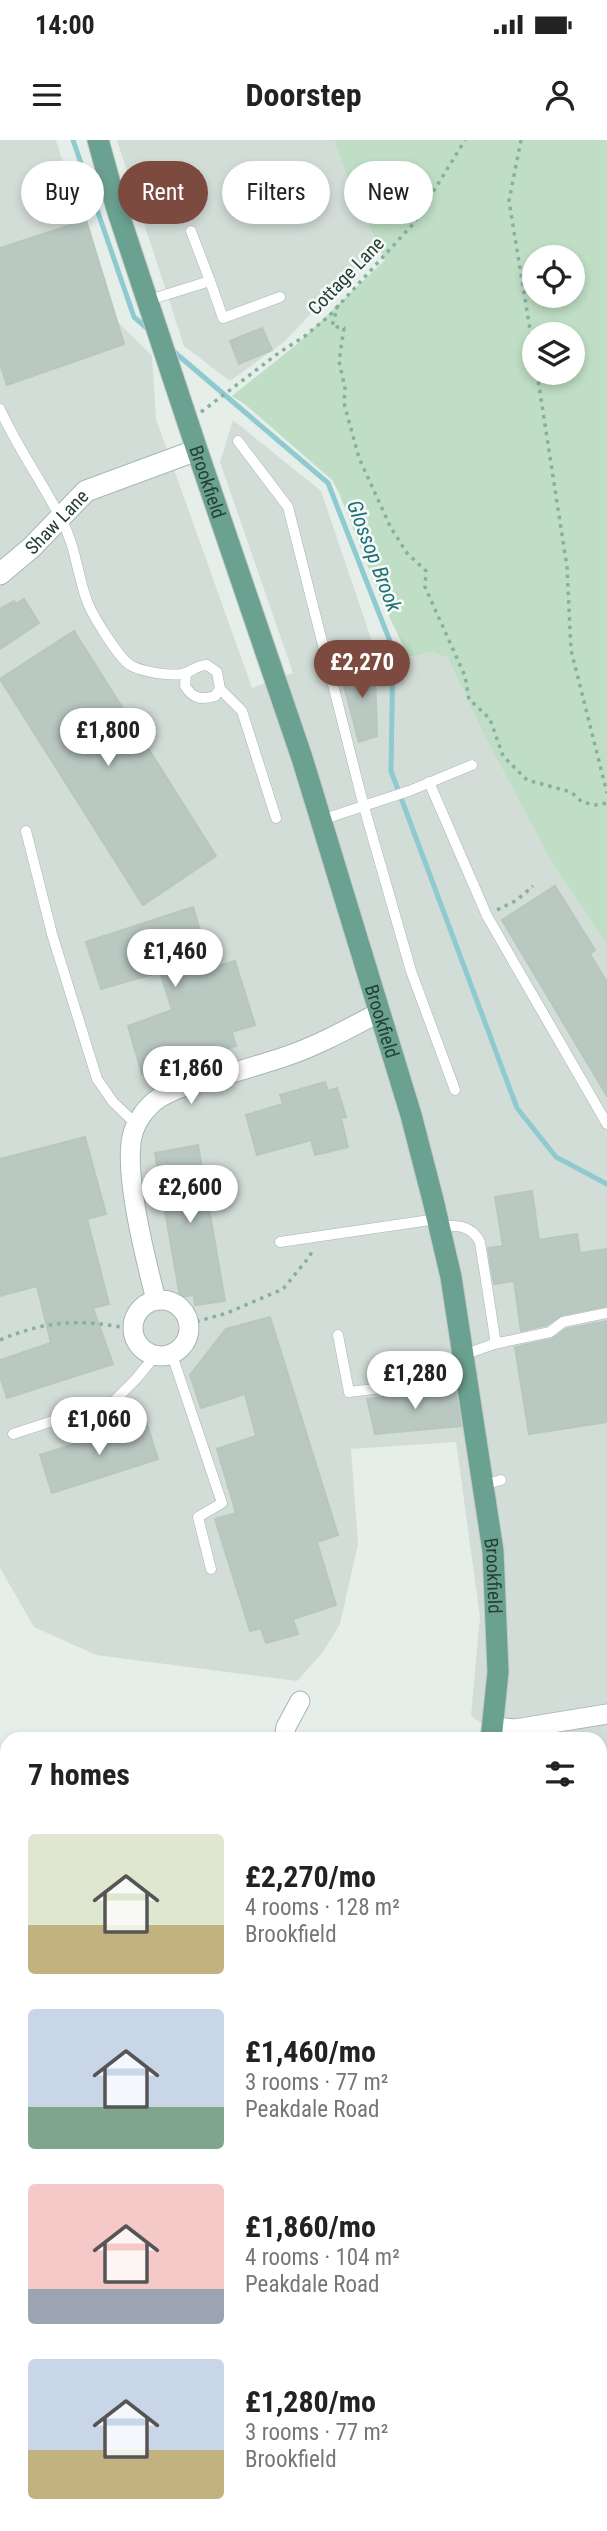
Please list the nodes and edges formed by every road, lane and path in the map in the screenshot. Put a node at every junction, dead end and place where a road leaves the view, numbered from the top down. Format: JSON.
{"nodes":[{"id":1,"x":98,"y":140,"type":"edge"},
{"id":2,"x":465,"y":140,"type":"edge"},
{"id":3,"x":521,"y":140,"type":"edge"},
{"id":4,"x":191,"y":231,"type":"dead end"},
{"id":5,"x":211,"y":281,"type":"junction"},
{"id":6,"x":279,"y":297,"type":"dead end"},
{"id":7,"x":149,"y":300,"type":"junction"},
{"id":8,"x":338,"y":305,"type":"junction"},
{"id":9,"x":529,"y":322,"type":"edge"},
{"id":10,"x":539,"y":385,"type":"edge"},
{"id":11,"x":215,"y":401,"type":"dead end"},
{"id":12,"x":0,"y":409,"type":"edge"},
{"id":13,"x":238,"y":441,"type":"dead end"},
{"id":14,"x":197,"y":450,"type":"junction"},
{"id":15,"x":61,"y":517,"type":"junction"},
{"id":16,"x":0,"y":574,"type":"edge"},
{"id":17,"x":186,"y":673,"type":"junction"},
{"id":18,"x":220,"y":689,"type":"junction"},
{"id":19,"x":472,"y":765,"type":"dead end"},
{"id":20,"x":429,"y":782,"type":"junction"},
{"id":21,"x":607,"y":793,"type":"edge"},
{"id":22,"x":607,"y":803,"type":"edge"},
{"id":23,"x":364,"y":807,"type":"junction"},
{"id":24,"x":276,"y":818,"type":"dead end"},
{"id":25,"x":320,"y":820,"type":"junction"},
{"id":26,"x":26,"y":831,"type":"dead end"},
{"id":27,"x":533,"y":886,"type":"dead end"},
{"id":28,"x":487,"y":916,"type":"junction"},
{"id":29,"x":378,"y":1013,"type":"junction"},
{"id":30,"x":455,"y":1090,"type":"dead end"},
{"id":31,"x":136,"y":1124,"type":"junction"},
{"id":32,"x":607,"y":1124,"type":"edge"},
{"id":33,"x":438,"y":1223,"type":"junction"},
{"id":34,"x":314,"y":1237,"type":"junction"},
{"id":35,"x":279,"y":1242,"type":"dead end"},
{"id":36,"x":156,"y":1300,"type":"junction"},
{"id":37,"x":607,"y":1314,"type":"edge"},
{"id":38,"x":188,"y":1324,"type":"junction"},
{"id":39,"x":132,"y":1329,"type":"junction"},
{"id":40,"x":338,"y":1335,"type":"dead end"},
{"id":41,"x":0,"y":1340,"type":"edge"},
{"id":42,"x":494,"y":1345,"type":"junction"},
{"id":43,"x":164,"y":1355,"type":"junction"},
{"id":44,"x":463,"y":1355,"type":"junction"},
{"id":45,"x":466,"y":1378,"type":"junction"},
{"id":46,"x":12,"y":1434,"type":"dead end"},
{"id":47,"x":211,"y":1569,"type":"dead end"},
{"id":48,"x":300,"y":1701,"type":"dead end"},
{"id":49,"x":607,"y":1714,"type":"edge"},
{"id":50,"x":285,"y":1732,"type":"edge"},
{"id":51,"x":492,"y":1732,"type":"edge"},
{"id":52,"x":498,"y":1732,"type":"edge"}],
"edges":[{"from":1,"to":7,"type":"main road","name":"Brookfield"},
{"from":2,"to":8,"type":"path","name":"Cottage Lane"},
{"from":3,"to":9,"type":"path"},
{"from":4,"to":5,"type":"lane"},
{"from":5,"to":6,"type":"lane"},
{"from":5,"to":7,"type":"lane"},
{"from":7,"to":14,"type":"main road","name":"Brookfield"},
{"from":8,"to":11,"type":"path","name":"Cottage Lane"},
{"from":8,"to":22,"type":"path"},
{"from":10,"to":21,"type":"path"},
{"from":12,"to":15,"type":"lane"},
{"from":13,"to":23,"type":"lane"},
{"from":14,"to":15,"type":"street","name":"Shaw Lane"},
{"from":14,"to":25,"type":"main road","name":"Brookfield"},
{"from":15,"to":16,"type":"street","name":"Shaw Lane"},
{"from":15,"to":17,"type":"lane"},
{"from":17,"to":18,"type":"lane"},
{"from":17,"to":18,"type":"lane"},
{"from":18,"to":24,"type":"lane"},
{"from":19,"to":20,"type":"lane"},
{"from":20,"to":23,"type":"lane"},
{"from":20,"to":28,"type":"lane"},
{"from":23,"to":25,"type":"lane"},
{"from":23,"to":30,"type":"lane"},
{"from":25,"to":29,"type":"main road","name":"Brookfield"},
{"from":26,"to":31,"type":"lane"},
{"from":27,"to":28,"type":"path"},
{"from":28,"to":32,"type":"lane"},
{"from":29,"to":31,"type":"street"},
{"from":29,"to":33,"type":"main road","name":"Brookfield"},
{"from":31,"to":36,"type":"street"},
{"from":33,"to":34,"type":"lane"},
{"from":33,"to":42,"type":"lane"},
{"from":33,"to":44,"type":"main road","name":"Brookfield"},
{"from":34,"to":35,"type":"lane"},
{"from":34,"to":38,"type":"path"},
{"from":36,"to":38,"type":"street"},
{"from":36,"to":39,"type":"street"},
{"from":37,"to":42,"type":"lane"},
{"from":38,"to":43,"type":"street"},
{"from":39,"to":41,"type":"path"},
{"from":39,"to":43,"type":"street"},
{"from":40,"to":45,"type":"lane"},
{"from":42,"to":44,"type":"lane"},
{"from":43,"to":46,"type":"lane"},
{"from":43,"to":47,"type":"lane"},
{"from":44,"to":45,"type":"main road","name":"Brookfield"},
{"from":45,"to":51,"type":"main road","name":"Brookfield"},
{"from":48,"to":50,"type":"street"},
{"from":49,"to":52,"type":"street"}]}
